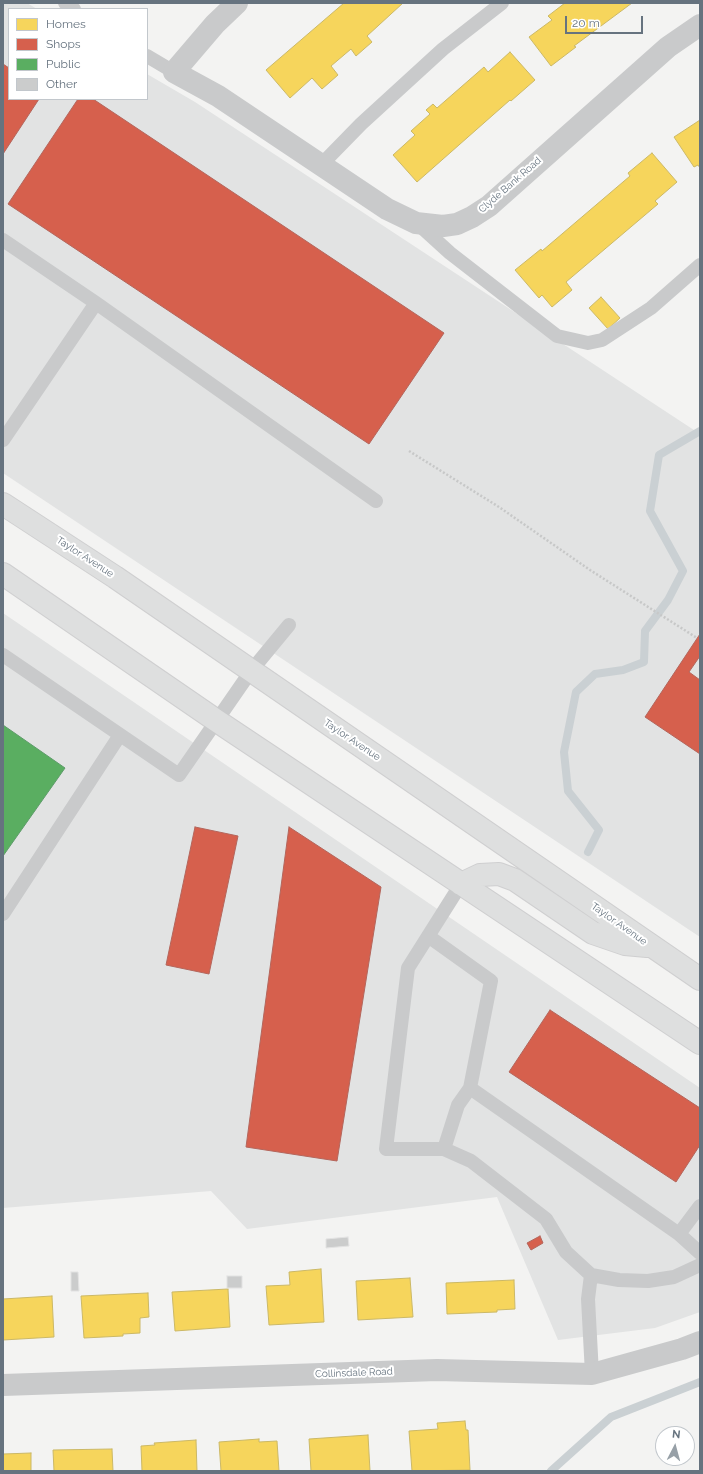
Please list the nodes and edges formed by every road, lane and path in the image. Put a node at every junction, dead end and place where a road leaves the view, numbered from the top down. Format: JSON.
{"nodes":[{"id":1,"x":237,"y":3,"type":"edge"},
{"id":2,"x":502,"y":3,"type":"edge"},
{"id":3,"x":700,"y":25,"type":"edge"},
{"id":4,"x":148,"y":57,"type":"edge"},
{"id":5,"x":174,"y":72,"type":"junction"},
{"id":6,"x":321,"y":165,"type":"junction"},
{"id":7,"x":416,"y":223,"type":"junction"},
{"id":8,"x":3,"y":240,"type":"edge"},
{"id":9,"x":700,"y":265,"type":"edge"},
{"id":10,"x":96,"y":302,"type":"junction"},
{"id":11,"x":3,"y":440,"type":"edge"},
{"id":12,"x":409,"y":451,"type":"dead end"},
{"id":13,"x":376,"y":501,"type":"dead end"},
{"id":14,"x":3,"y":504,"type":"edge"},
{"id":15,"x":3,"y":574,"type":"edge"},
{"id":16,"x":289,"y":625,"type":"dead end"},
{"id":17,"x":697,"y":638,"type":"dead end"},
{"id":18,"x":3,"y":656,"type":"edge"},
{"id":19,"x":251,"y":671,"type":"junction"},
{"id":20,"x":217,"y":721,"type":"junction"},
{"id":21,"x":120,"y":735,"type":"junction"},
{"id":22,"x":461,"y":884,"type":"junction"},
{"id":23,"x":3,"y":914,"type":"edge"},
{"id":24,"x":428,"y":936,"type":"junction"},
{"id":25,"x":653,"y":947,"type":"junction"},
{"id":26,"x":700,"y":979,"type":"edge"},
{"id":27,"x":700,"y":1042,"type":"edge"},
{"id":28,"x":470,"y":1088,"type":"junction"},
{"id":29,"x":444,"y":1149,"type":"junction"},
{"id":30,"x":700,"y":1206,"type":"edge"},
{"id":31,"x":679,"y":1234,"type":"junction"},
{"id":32,"x":700,"y":1253,"type":"edge"},
{"id":33,"x":700,"y":1265,"type":"edge"},
{"id":34,"x":591,"y":1275,"type":"junction"},
{"id":35,"x":700,"y":1342,"type":"edge"},
{"id":36,"x":592,"y":1374,"type":"junction"},
{"id":37,"x":3,"y":1385,"type":"edge"}],
"edges":[{"from":1,"to":5,"type":"street"},
{"from":2,"to":6,"type":"lane"},
{"from":3,"to":7,"type":"street","name":"Clyde Bank Road"},
{"from":4,"to":5,"type":"lane"},
{"from":5,"to":6,"type":"street","name":"Clyde Bank Road"},
{"from":6,"to":7,"type":"street","name":"Clyde Bank Road"},
{"from":7,"to":9,"type":"lane"},
{"from":8,"to":10,"type":"lane"},
{"from":10,"to":11,"type":"lane"},
{"from":10,"to":13,"type":"lane"},
{"from":12,"to":17,"type":"path"},
{"from":14,"to":19,"type":"main road","name":"Taylor Avenue"},
{"from":15,"to":20,"type":"main road"},
{"from":16,"to":19,"type":"lane"},
{"from":18,"to":21,"type":"lane"},
{"from":19,"to":20,"type":"lane"},
{"from":19,"to":25,"type":"main road","name":"Taylor Avenue"},
{"from":20,"to":21,"type":"lane"},
{"from":20,"to":22,"type":"main road"},
{"from":21,"to":23,"type":"lane"},
{"from":22,"to":24,"type":"lane"},
{"from":22,"to":25,"type":"main road"},
{"from":22,"to":27,"type":"main road"},
{"from":24,"to":28,"type":"lane"},
{"from":24,"to":29,"type":"lane"},
{"from":25,"to":26,"type":"main road","name":"Taylor Avenue"},
{"from":28,"to":29,"type":"lane"},
{"from":28,"to":31,"type":"lane"},
{"from":29,"to":34,"type":"lane"},
{"from":30,"to":31,"type":"lane"},
{"from":31,"to":32,"type":"lane"},
{"from":33,"to":34,"type":"lane"},
{"from":34,"to":36,"type":"lane"},
{"from":35,"to":36,"type":"street","name":"Collinsdale Road"},
{"from":36,"to":37,"type":"street","name":"Collinsdale Road"}]}
